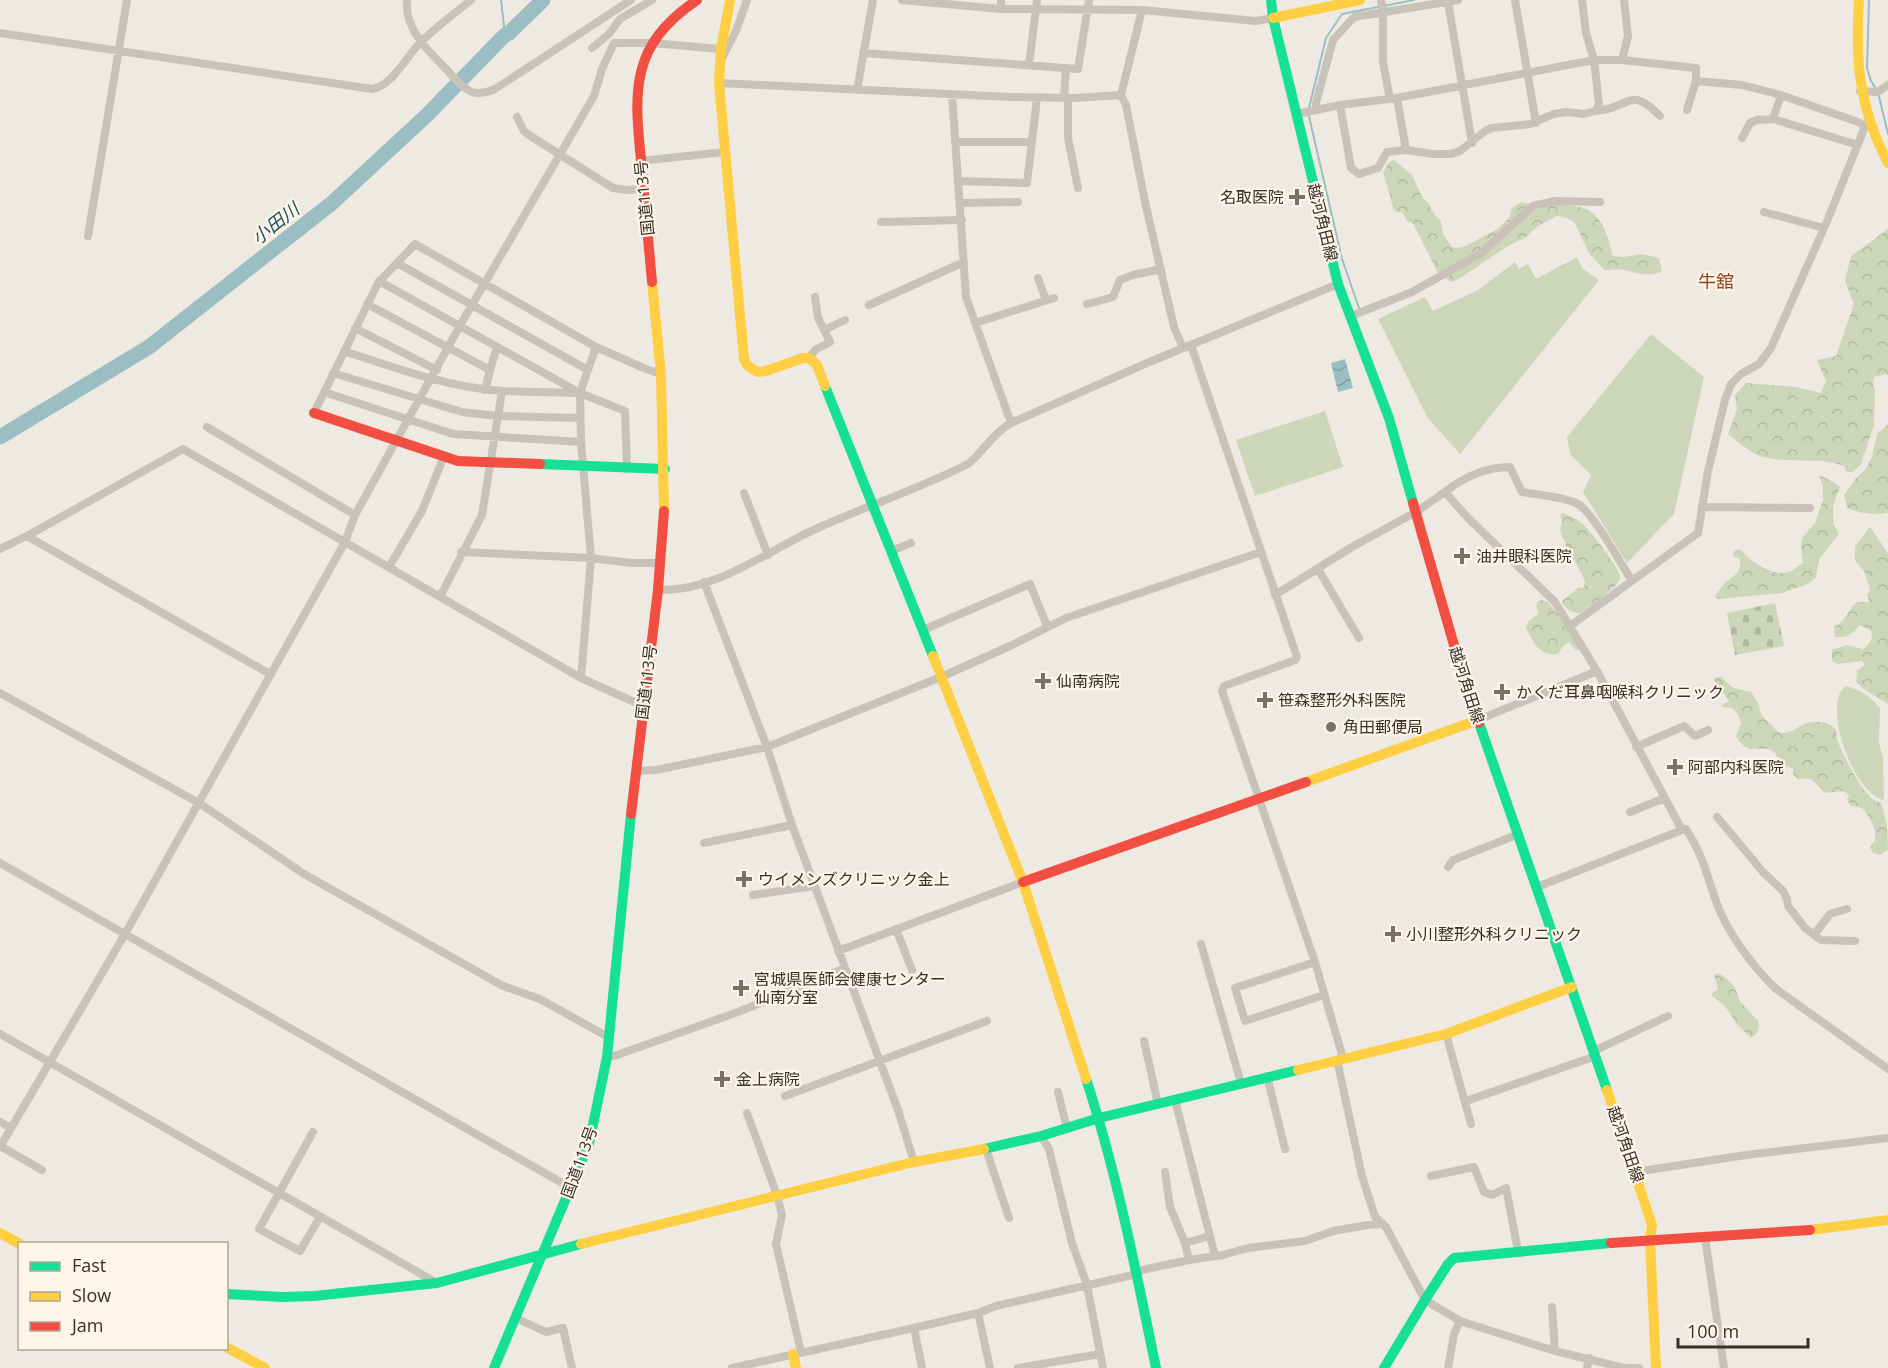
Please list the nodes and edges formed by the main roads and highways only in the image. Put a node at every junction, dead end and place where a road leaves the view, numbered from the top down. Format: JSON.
{"nodes":[{"id":1,"x":698,"y":0,"type":"edge"},
{"id":2,"x":730,"y":0,"type":"edge"},
{"id":3,"x":1270,"y":0,"type":"edge"},
{"id":4,"x":1360,"y":0,"type":"edge"},
{"id":5,"x":1859,"y":0,"type":"edge"},
{"id":6,"x":1273,"y":18,"type":"junction"},
{"id":7,"x":1888,"y":163,"type":"edge"},
{"id":8,"x":314,"y":413,"type":"road end"},
{"id":9,"x":665,"y":469,"type":"junction"},
{"id":10,"x":1478,"y":720,"type":"junction"},
{"id":11,"x":1023,"y":882,"type":"junction"},
{"id":12,"x":1572,"y":987,"type":"junction"},
{"id":13,"x":1099,"y":1118,"type":"junction"},
{"id":14,"x":1888,"y":1220,"type":"edge"},
{"id":15,"x":0,"y":1233,"type":"edge"},
{"id":16,"x":1650,"y":1240,"type":"junction"},
{"id":17,"x":18,"y":1243,"type":"edge"},
{"id":18,"x":543,"y":1253,"type":"junction"},
{"id":19,"x":228,"y":1294,"type":"edge"},
{"id":20,"x":228,"y":1348,"type":"edge"},
{"id":21,"x":797,"y":1353,"type":"road end"},
{"id":22,"x":265,"y":1368,"type":"edge"},
{"id":23,"x":494,"y":1368,"type":"edge"},
{"id":24,"x":796,"y":1368,"type":"edge"},
{"id":25,"x":1156,"y":1368,"type":"edge"},
{"id":26,"x":1384,"y":1368,"type":"edge"},
{"id":27,"x":1656,"y":1368,"type":"edge"}],
"edges":[{"from":1,"to":9,"type":"main road","name":"国道113号"},
{"from":2,"to":11,"type":"main road"},
{"from":3,"to":6,"type":"main road","name":"越河角田線"},
{"from":4,"to":6,"type":"main road"},
{"from":5,"to":7,"type":"main road"},
{"from":6,"to":10,"type":"main road","name":"越河角田線"},
{"from":8,"to":9,"type":"main road"},
{"from":9,"to":18,"type":"main road","name":"国道113号"},
{"from":10,"to":11,"type":"main road"},
{"from":10,"to":12,"type":"main road","name":"越河角田線"},
{"from":11,"to":13,"type":"main road"},
{"from":12,"to":13,"type":"main road"},
{"from":12,"to":16,"type":"main road","name":"越河角田線"},
{"from":13,"to":18,"type":"main road"},
{"from":13,"to":25,"type":"main road"},
{"from":14,"to":16,"type":"main road"},
{"from":15,"to":17,"type":"main road"},
{"from":16,"to":26,"type":"main road"},
{"from":16,"to":27,"type":"main road","name":"越河角田線"},
{"from":18,"to":19,"type":"main road"},
{"from":18,"to":23,"type":"main road","name":"国道113号"},
{"from":20,"to":22,"type":"main road"},
{"from":21,"to":24,"type":"main road"}]}
